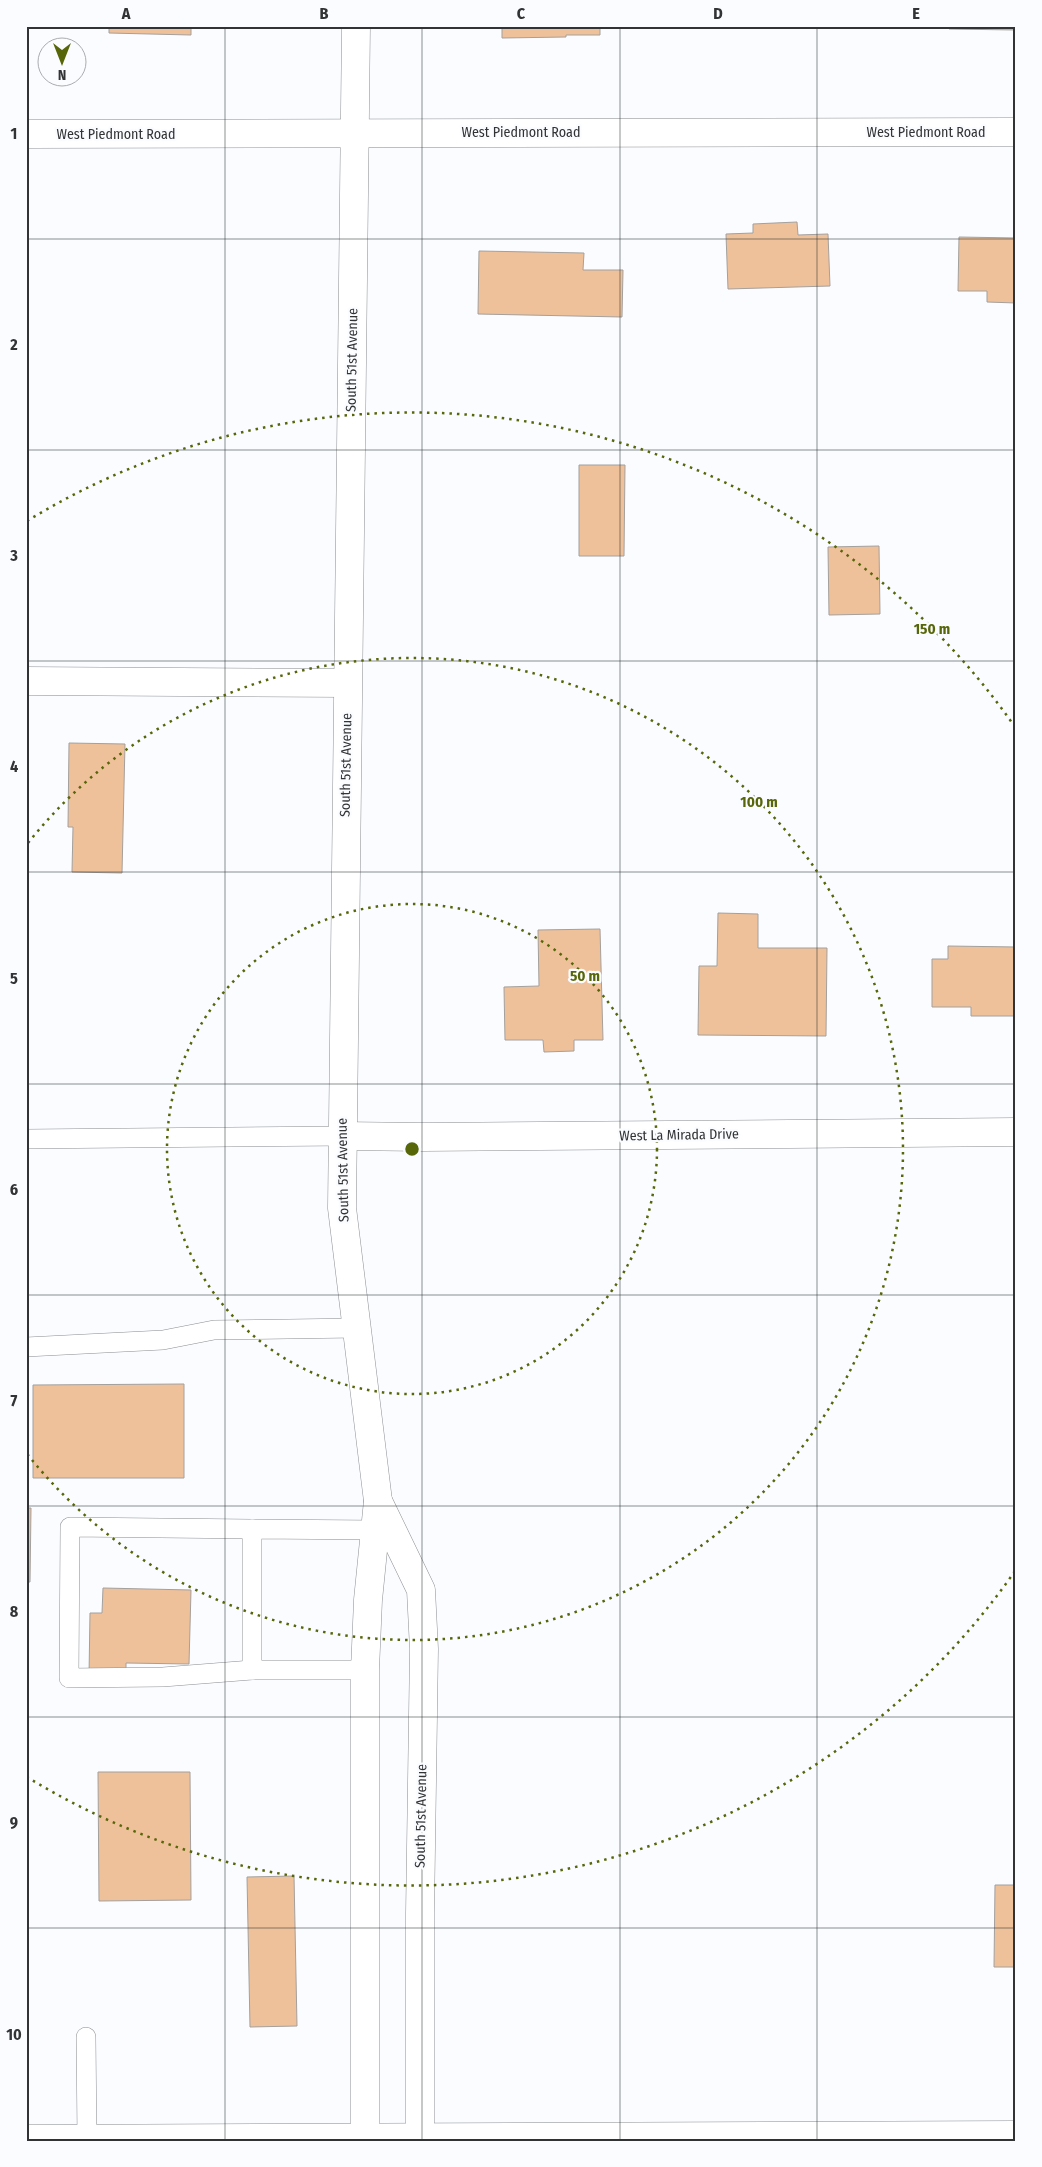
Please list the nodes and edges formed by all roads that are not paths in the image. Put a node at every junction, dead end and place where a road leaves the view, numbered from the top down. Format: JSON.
{"nodes":[{"id":1,"x":356,"y":26,"type":"edge"},
{"id":2,"x":355,"y":132,"type":"junction"},
{"id":3,"x":1016,"y":132,"type":"edge"},
{"id":4,"x":26,"y":134,"type":"edge"},
{"id":5,"x":26,"y":682,"type":"edge"},
{"id":6,"x":348,"y":683,"type":"junction"},
{"id":7,"x":1016,"y":1132,"type":"edge"},
{"id":8,"x":342,"y":1136,"type":"junction"},
{"id":9,"x":26,"y":1139,"type":"edge"},
{"id":10,"x":356,"y":1328,"type":"junction"},
{"id":11,"x":26,"y":1347,"type":"edge"},
{"id":12,"x":378,"y":1501,"type":"junction"},
{"id":13,"x":252,"y":1529,"type":"junction"},
{"id":14,"x":375,"y":1530,"type":"junction"},
{"id":15,"x":252,"y":1670,"type":"junction"},
{"id":16,"x":365,"y":1670,"type":"junction"},
{"id":17,"x":86,"y":2038,"type":"dead end"},
{"id":18,"x":1016,"y":2135,"type":"edge"},
{"id":19,"x":26,"y":2139,"type":"edge"},
{"id":20,"x":87,"y":2139,"type":"junction"},
{"id":21,"x":365,"y":2139,"type":"edge"},
{"id":22,"x":420,"y":2139,"type":"edge"},
{"id":23,"x":120,"y":2140,"type":"edge"}],
"edges":[{"from":1,"to":2,"type":"main road","name":"South 51st Avenue"},
{"from":2,"to":3,"type":"main road","name":"West Piedmont Road"},
{"from":2,"to":4,"type":"main road","name":"West Piedmont Road"},
{"from":2,"to":6,"type":"main road","name":"South 51st Avenue"},
{"from":5,"to":6,"type":"main road"},
{"from":6,"to":8,"type":"main road","name":"South 51st Avenue"},
{"from":7,"to":8,"type":"main road","name":"West La Mirada Drive"},
{"from":8,"to":9,"type":"lane"},
{"from":8,"to":10,"type":"main road","name":"South 51st Avenue"},
{"from":10,"to":11,"type":"lane"},
{"from":10,"to":12,"type":"main road","name":"South 51st Avenue"},
{"from":12,"to":14,"type":"main road","name":"South 51st Avenue"},
{"from":12,"to":22,"type":"main road","name":"South 51st Avenue"},
{"from":13,"to":14,"type":"lane"},
{"from":13,"to":15,"type":"lane"},
{"from":13,"to":15,"type":"lane"},
{"from":14,"to":16,"type":"main road","name":"South 51st Avenue"},
{"from":15,"to":16,"type":"lane"},
{"from":16,"to":21,"type":"main road","name":"South 51st Avenue"},
{"from":17,"to":20,"type":"lane"},
{"from":18,"to":22,"type":"main road"},
{"from":19,"to":20,"type":"main road"},
{"from":20,"to":23,"type":"main road"},
{"from":21,"to":22,"type":"main road"},
{"from":21,"to":23,"type":"main road"}]}
